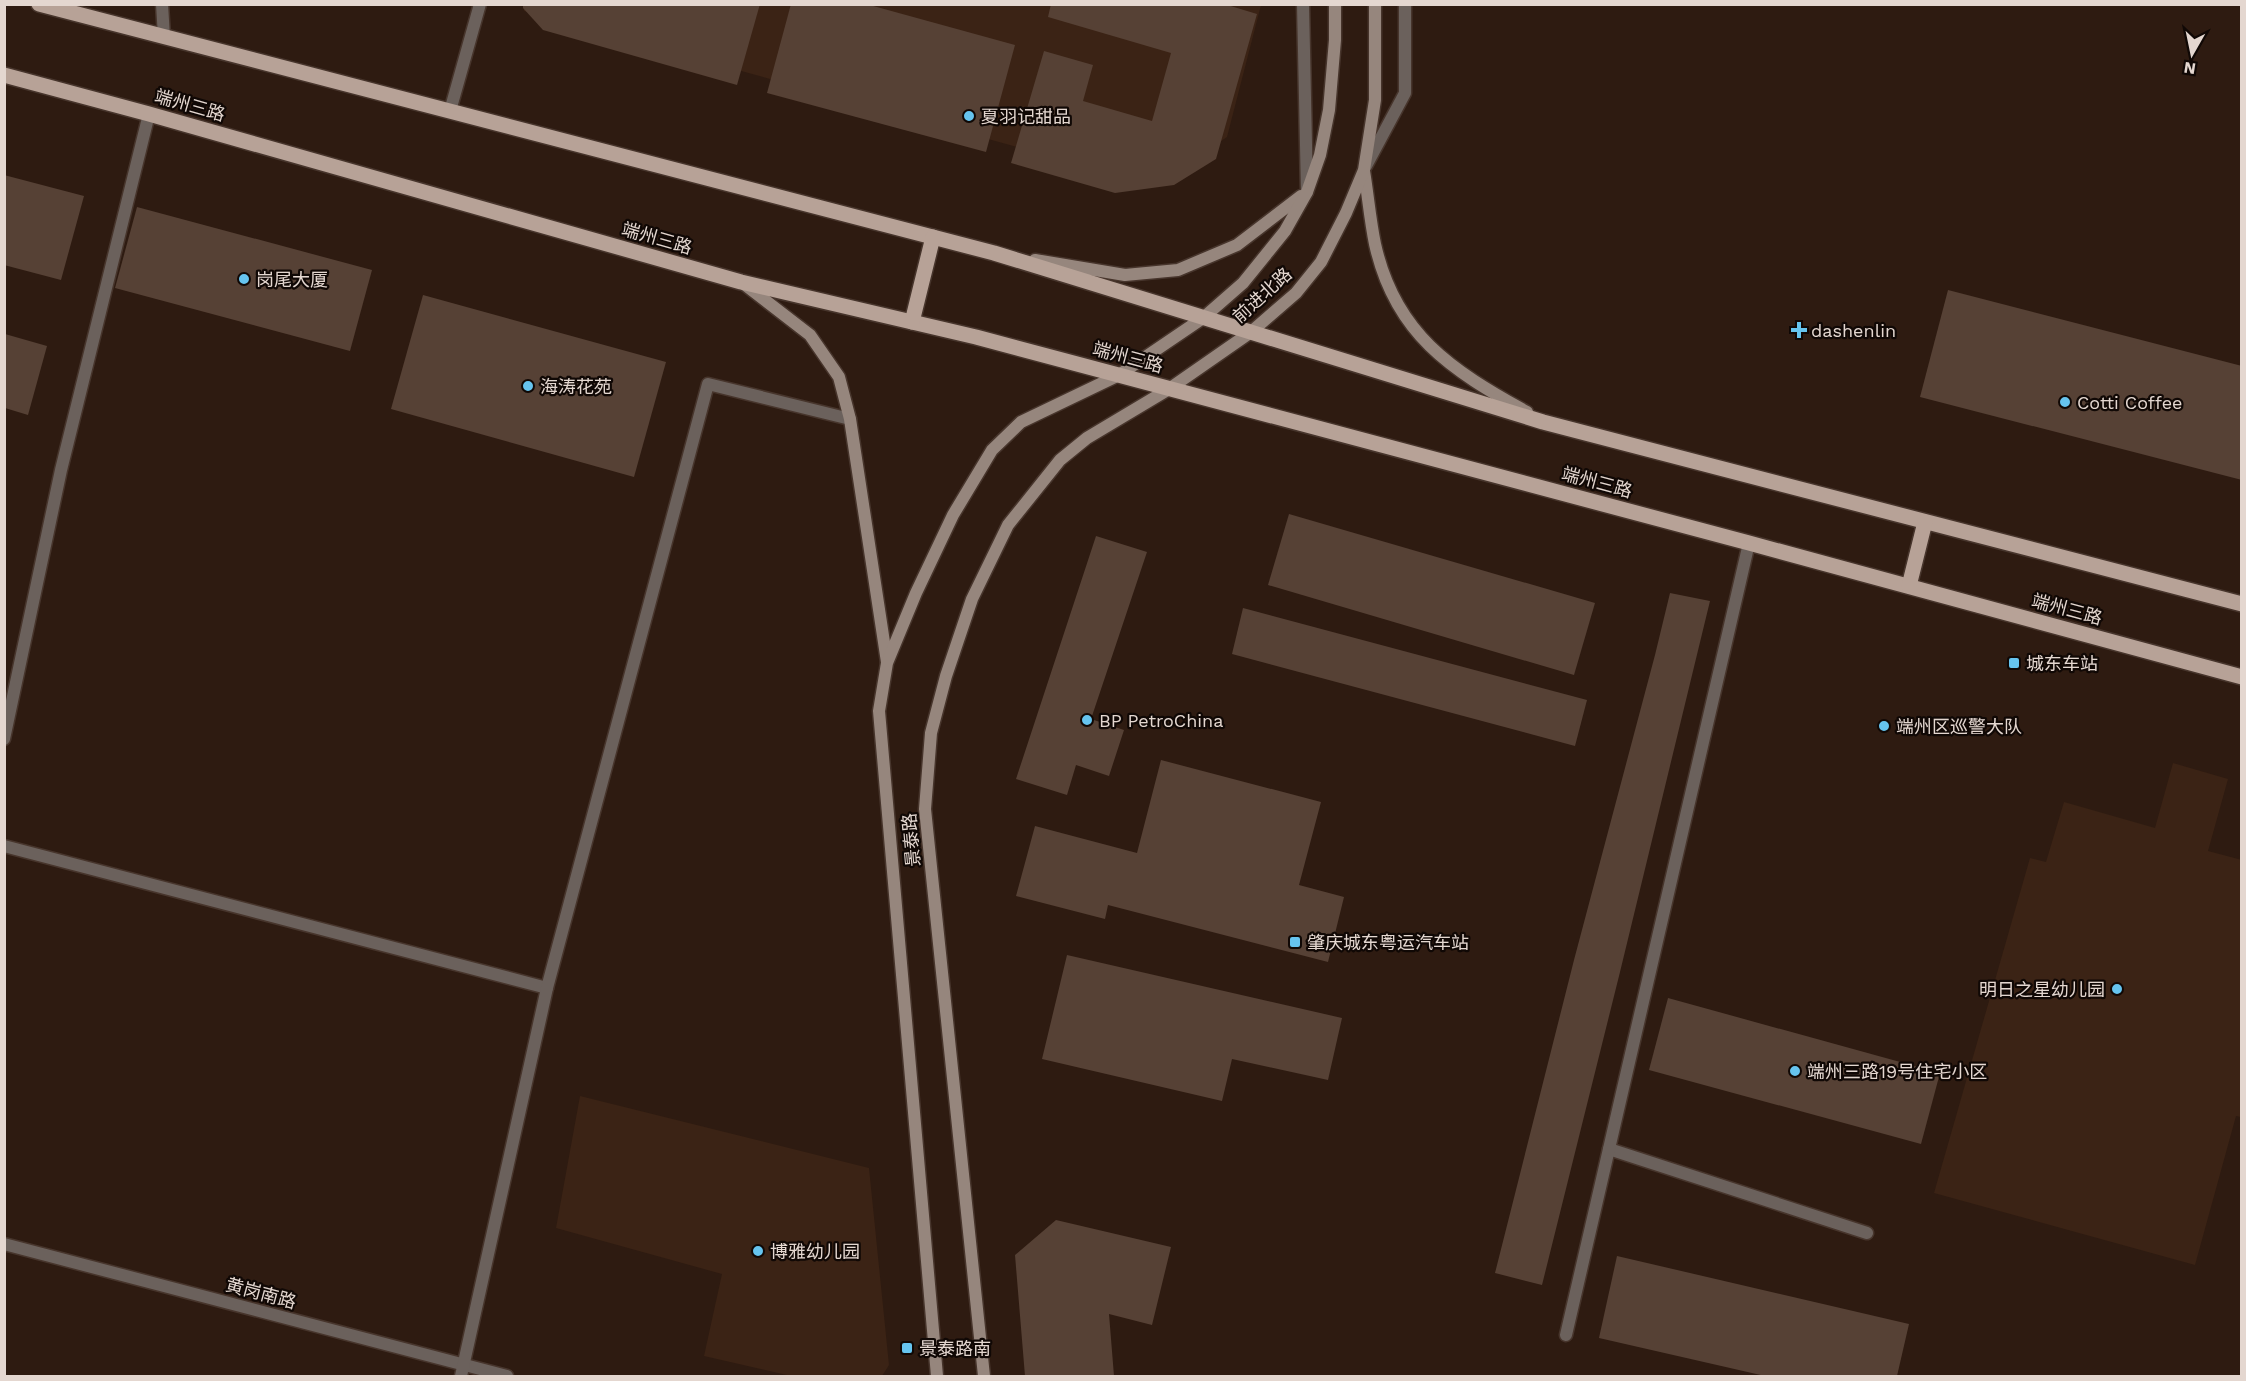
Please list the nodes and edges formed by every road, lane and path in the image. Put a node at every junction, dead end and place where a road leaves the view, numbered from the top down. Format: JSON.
{"nodes":[{"id":1,"x":39,"y":4,"type":"edge"},
{"id":2,"x":162,"y":4,"type":"edge"},
{"id":3,"x":480,"y":4,"type":"edge"},
{"id":4,"x":1303,"y":4,"type":"edge"},
{"id":5,"x":1335,"y":4,"type":"edge"},
{"id":6,"x":1375,"y":4,"type":"edge"},
{"id":7,"x":1405,"y":4,"type":"edge"},
{"id":8,"x":164,"y":37,"type":"junction"},
{"id":9,"x":4,"y":75,"type":"edge"},
{"id":10,"x":450,"y":111,"type":"junction"},
{"id":11,"x":149,"y":114,"type":"junction"},
{"id":12,"x":1364,"y":170,"type":"junction"},
{"id":13,"x":1306,"y":192,"type":"junction"},
{"id":14,"x":933,"y":237,"type":"junction"},
{"id":15,"x":994,"y":253,"type":"junction"},
{"id":16,"x":741,"y":282,"type":"junction"},
{"id":17,"x":1203,"y":318,"type":"junction"},
{"id":18,"x":912,"y":322,"type":"junction"},
{"id":19,"x":1251,"y":332,"type":"junction"},
{"id":20,"x":1119,"y":375,"type":"junction"},
{"id":21,"x":1169,"y":389,"type":"junction"},
{"id":22,"x":850,"y":419,"type":"junction"},
{"id":23,"x":1543,"y":422,"type":"junction"},
{"id":24,"x":1924,"y":522,"type":"junction"},
{"id":25,"x":1749,"y":543,"type":"junction"},
{"id":26,"x":1909,"y":586,"type":"junction"},
{"id":27,"x":2241,"y":604,"type":"edge"},
{"id":28,"x":887,"y":663,"type":"junction"},
{"id":29,"x":2241,"y":676,"type":"edge"},
{"id":30,"x":4,"y":739,"type":"edge"},
{"id":31,"x":4,"y":846,"type":"edge"},
{"id":32,"x":547,"y":987,"type":"junction"},
{"id":33,"x":1609,"y":1149,"type":"junction"},
{"id":34,"x":1867,"y":1233,"type":"dead end"},
{"id":35,"x":4,"y":1244,"type":"edge"},
{"id":36,"x":1566,"y":1335,"type":"dead end"},
{"id":37,"x":463,"y":1371,"type":"edge"},
{"id":38,"x":507,"y":1377,"type":"edge"},
{"id":39,"x":937,"y":1377,"type":"edge"},
{"id":40,"x":984,"y":1377,"type":"edge"}],
"edges":[{"from":1,"to":8,"type":"main road"},
{"from":2,"to":8,"type":"street"},
{"from":3,"to":10,"type":"street"},
{"from":4,"to":13,"type":"street","name":"前进北路"},
{"from":5,"to":13,"type":"street","name":"前进北路"},
{"from":6,"to":12,"type":"street","name":"前进北路"},
{"from":7,"to":12,"type":"street","name":"前进北路"},
{"from":8,"to":10,"type":"main road"},
{"from":9,"to":11,"type":"main road","name":"端州三路"},
{"from":10,"to":14,"type":"main road"},
{"from":11,"to":16,"type":"main road","name":"端州三路"},
{"from":11,"to":30,"type":"street"},
{"from":12,"to":19,"type":"street","name":"前进北路"},
{"from":12,"to":23,"type":"street"},
{"from":13,"to":15,"type":"street"},
{"from":13,"to":17,"type":"street","name":"前进北路"},
{"from":14,"to":15,"type":"main road"},
{"from":14,"to":18,"type":"main road"},
{"from":15,"to":17,"type":"main road"},
{"from":16,"to":18,"type":"main road","name":"端州三路"},
{"from":16,"to":22,"type":"street"},
{"from":17,"to":19,"type":"main road"},
{"from":17,"to":20,"type":"street","name":"前进北路"},
{"from":18,"to":20,"type":"main road","name":"端州三路"},
{"from":19,"to":21,"type":"street","name":"前进北路"},
{"from":19,"to":23,"type":"main road"},
{"from":20,"to":21,"type":"main road","name":"端州三路"},
{"from":20,"to":28,"type":"street","name":"前进北路"},
{"from":21,"to":25,"type":"main road","name":"端州三路"},
{"from":21,"to":40,"type":"street","name":"景泰路"},
{"from":22,"to":28,"type":"street"},
{"from":22,"to":32,"type":"street"},
{"from":23,"to":24,"type":"main road"},
{"from":24,"to":26,"type":"main road"},
{"from":24,"to":27,"type":"main road"},
{"from":25,"to":26,"type":"main road","name":"端州三路"},
{"from":25,"to":33,"type":"street"},
{"from":26,"to":29,"type":"main road","name":"端州三路"},
{"from":28,"to":39,"type":"street"},
{"from":31,"to":32,"type":"street"},
{"from":32,"to":37,"type":"street"},
{"from":33,"to":34,"type":"street"},
{"from":33,"to":36,"type":"street"},
{"from":35,"to":37,"type":"street","name":"黄岗南路"},
{"from":37,"to":38,"type":"street","name":"黄岗南路"}]}
